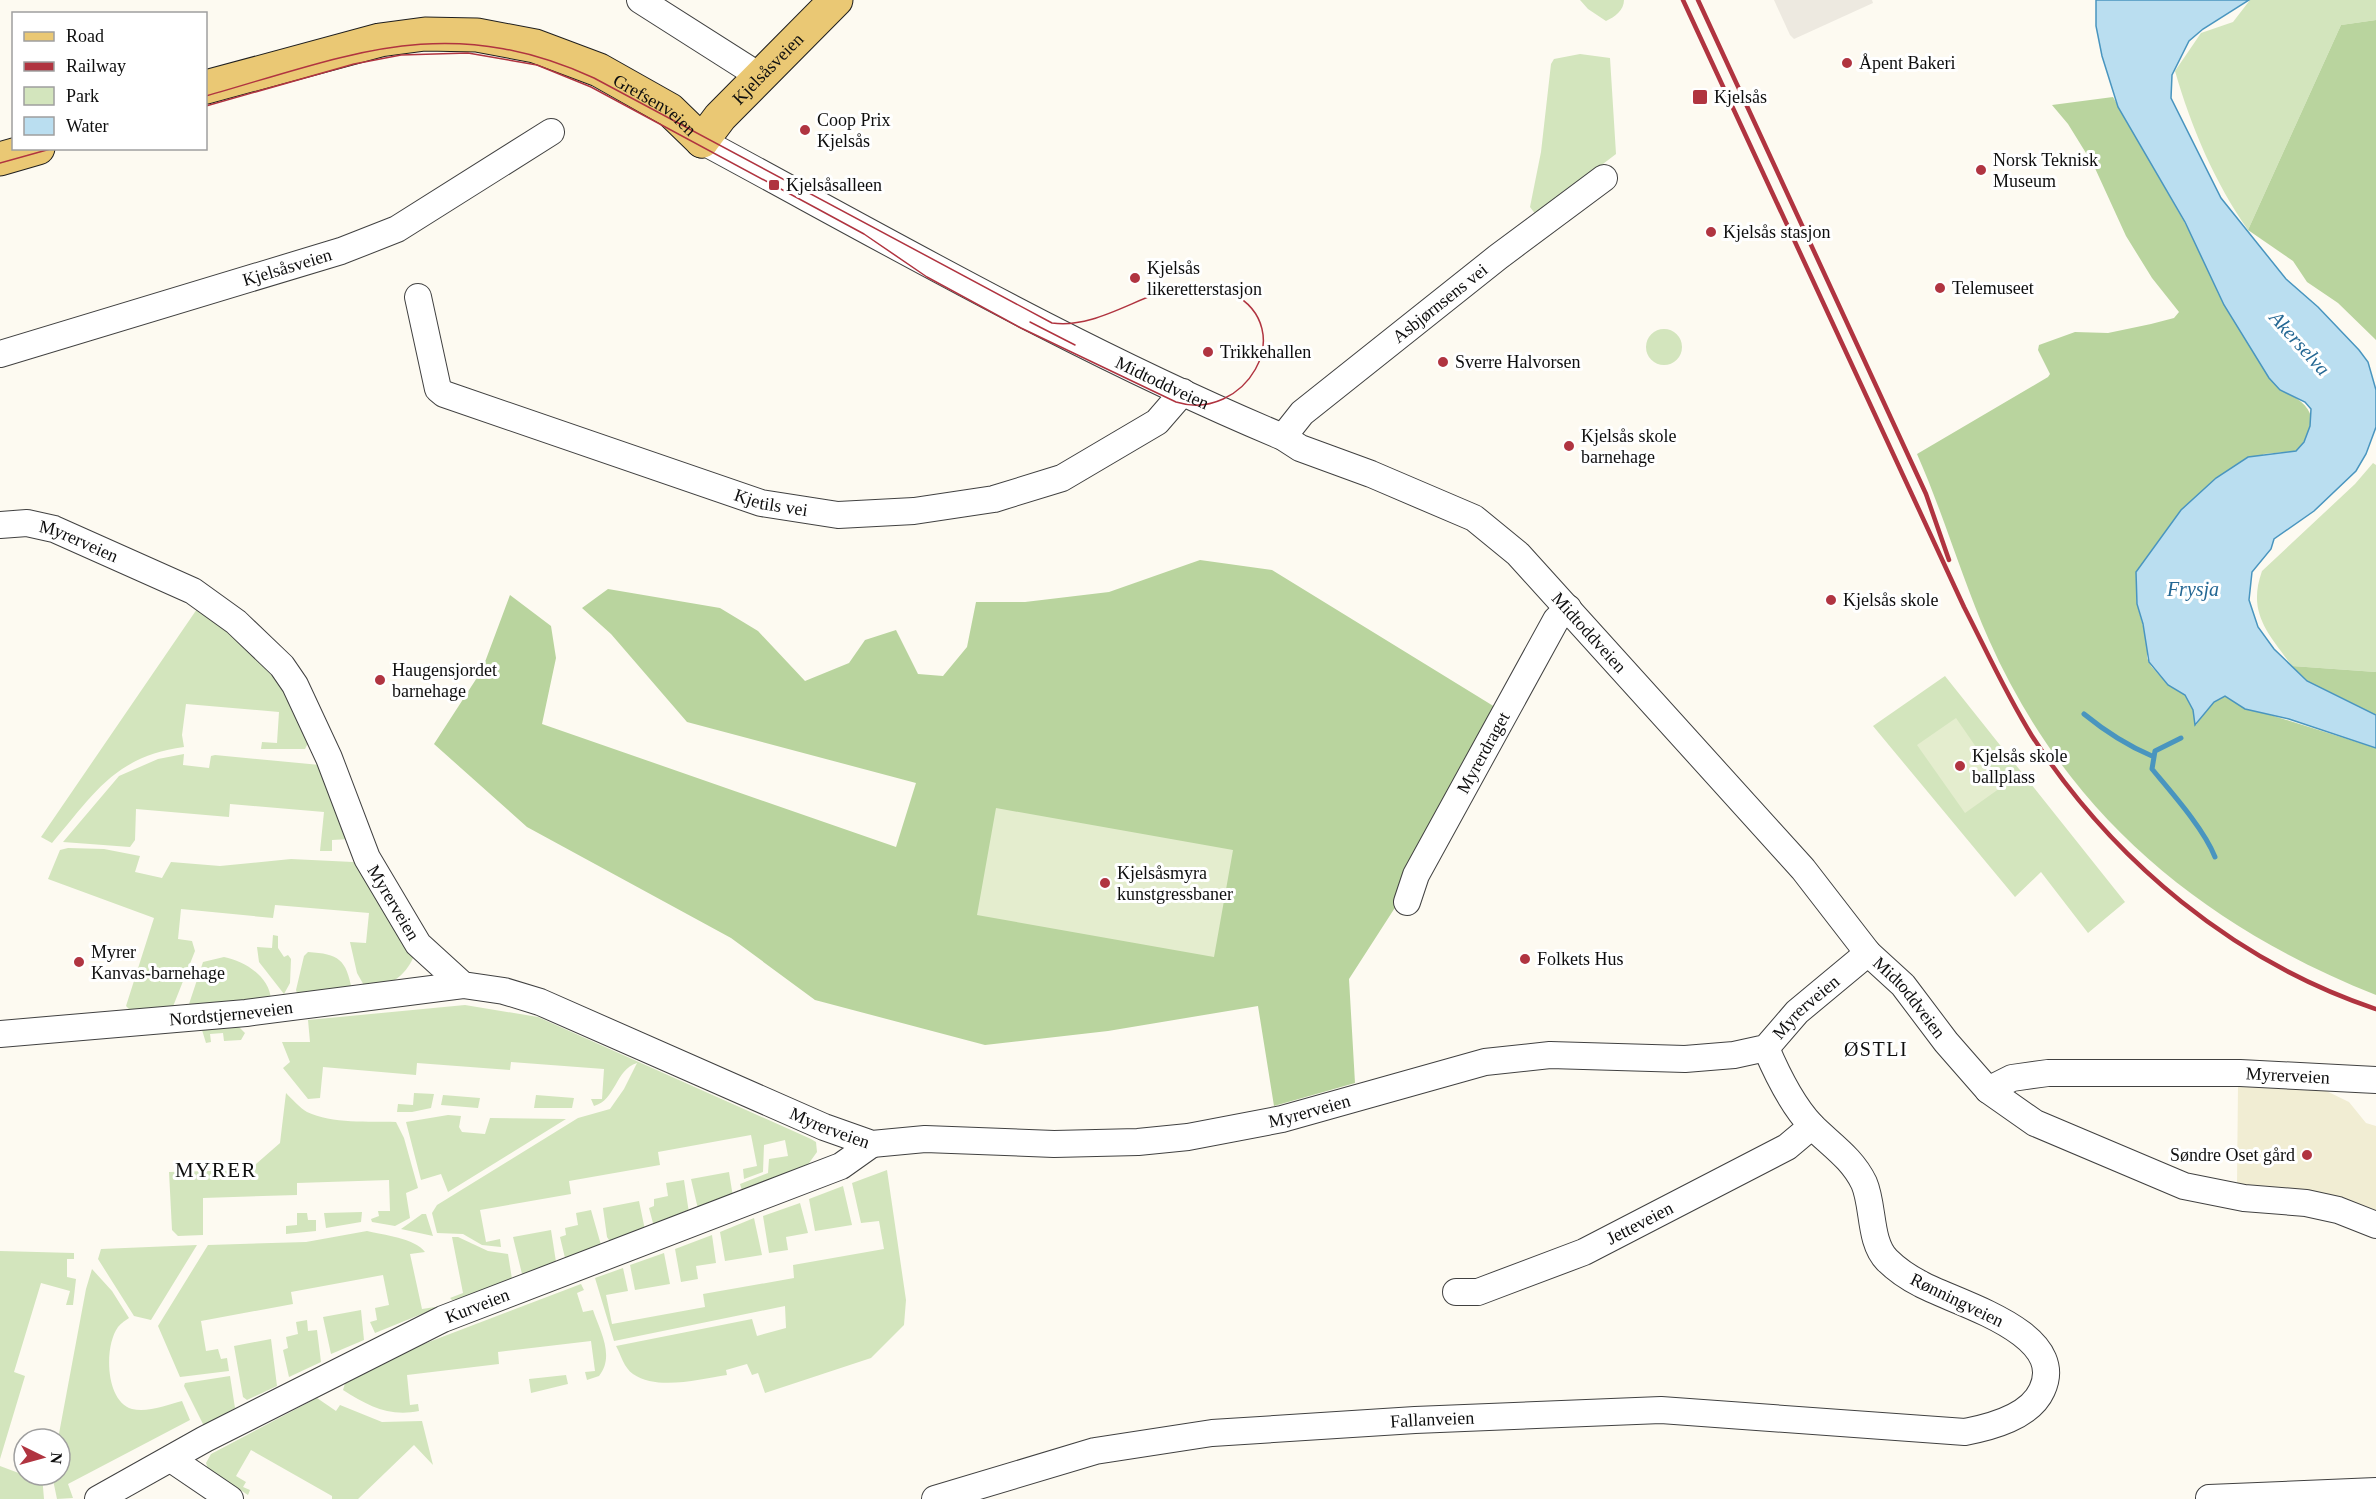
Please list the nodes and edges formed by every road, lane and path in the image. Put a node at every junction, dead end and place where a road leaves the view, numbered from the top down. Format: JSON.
{"nodes":[{"id":1,"x":640,"y":0,"type":"edge"},
{"id":2,"x":836,"y":0,"type":"edge"},
{"id":3,"x":761,"y":77,"type":"junction"},
{"id":4,"x":207,"y":87,"type":"edge"},
{"id":5,"x":207,"y":106,"type":"edge"},
{"id":6,"x":551,"y":132,"type":"dead end"},
{"id":7,"x":702,"y":141,"type":"junction"},
{"id":8,"x":31,"y":150,"type":"edge"},
{"id":9,"x":0,"y":159,"type":"edge"},
{"id":10,"x":1604,"y":178,"type":"dead end"},
{"id":11,"x":418,"y":297,"type":"dead end"},
{"id":12,"x":0,"y":354,"type":"edge"},
{"id":13,"x":1183,"y":392,"type":"junction"},
{"id":14,"x":1282,"y":437,"type":"junction"},
{"id":15,"x":0,"y":525,"type":"edge"},
{"id":16,"x":1568,"y":608,"type":"junction"},
{"id":17,"x":1407,"y":902,"type":"dead end"},
{"id":18,"x":1868,"y":952,"type":"junction"},
{"id":19,"x":463,"y":985,"type":"junction"},
{"id":20,"x":0,"y":1034,"type":"edge"},
{"id":21,"x":1766,"y":1048,"type":"junction"},
{"id":22,"x":2376,"y":1080,"type":"edge"},
{"id":23,"x":1988,"y":1090,"type":"junction"},
{"id":24,"x":1812,"y":1126,"type":"junction"},
{"id":25,"x":872,"y":1144,"type":"junction"},
{"id":26,"x":2376,"y":1226,"type":"edge"},
{"id":27,"x":1456,"y":1292,"type":"dead end"},
{"id":28,"x":1936,"y":1431,"type":"joint"},
{"id":29,"x":171,"y":1459,"type":"junction"},
{"id":30,"x":997,"y":1489,"type":"edge"},
{"id":31,"x":2376,"y":1491,"type":"edge"},
{"id":32,"x":2209,"y":1498,"type":"edge"},
{"id":33,"x":98,"y":1499,"type":"edge"},
{"id":34,"x":230,"y":1499,"type":"edge"},
{"id":35,"x":935,"y":1499,"type":"edge"}],
"edges":[{"from":1,"to":3,"type":"street"},
{"from":2,"to":3,"type":"main road","name":"Kjelsåsveien"},
{"from":3,"to":7,"type":"main road","name":"Kjelsåsveien"},
{"from":4,"to":7,"type":"main road","name":"Grefsenveien"},
{"from":5,"to":7,"type":"main road","name":"Grefsenveien"},
{"from":6,"to":12,"type":"street","name":"Kjelsåsveien"},
{"from":7,"to":13,"type":"street","name":"Midtoddveien"},
{"from":8,"to":9,"type":"main road"},
{"from":10,"to":14,"type":"street","name":"Asbjørnsens vei"},
{"from":11,"to":13,"type":"street","name":"Kjetils vei"},
{"from":13,"to":14,"type":"street","name":"Midtoddveien"},
{"from":14,"to":16,"type":"street","name":"Midtoddveien"},
{"from":15,"to":19,"type":"street","name":"Myrerveien"},
{"from":16,"to":17,"type":"street","name":"Myrerdraget"},
{"from":16,"to":18,"type":"street","name":"Midtoddveien"},
{"from":18,"to":21,"type":"street","name":"Myrerveien"},
{"from":18,"to":23,"type":"street","name":"Midtoddveien"},
{"from":19,"to":20,"type":"street","name":"Nordstjerneveien"},
{"from":19,"to":25,"type":"street","name":"Myrerveien"},
{"from":21,"to":24,"type":"street","name":"Rønningveien"},
{"from":21,"to":25,"type":"street","name":"Myrerveien"},
{"from":22,"to":23,"type":"street","name":"Myrerveien"},
{"from":23,"to":26,"type":"street","name":"Midtoddveien"},
{"from":24,"to":27,"type":"street","name":"Jetteveien"},
{"from":24,"to":28,"type":"street","name":"Rønningveien"},
{"from":25,"to":29,"type":"street","name":"Kurveien"},
{"from":28,"to":30,"type":"street","name":"Fallanveien"},
{"from":29,"to":33,"type":"street","name":"Kurveien"},
{"from":29,"to":34,"type":"street"},
{"from":30,"to":35,"type":"street","name":"Fallanveien"},
{"from":31,"to":32,"type":"street"}]}
